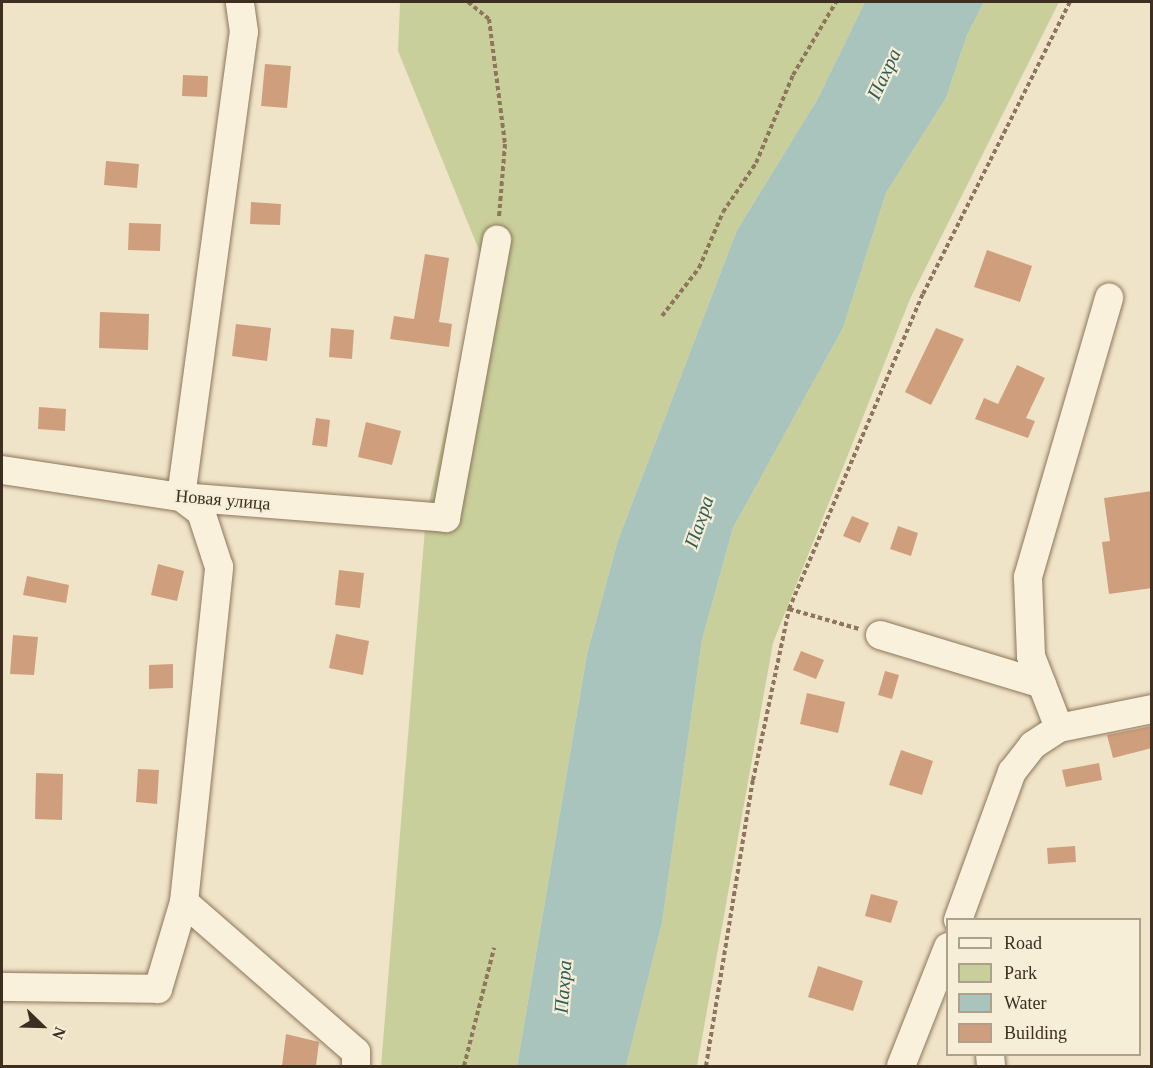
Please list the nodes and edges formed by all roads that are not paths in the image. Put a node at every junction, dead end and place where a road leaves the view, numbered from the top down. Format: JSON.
{"nodes":[{"id":1,"x":240,"y":2,"type":"edge"},
{"id":2,"x":497,"y":240,"type":"road end"},
{"id":3,"x":1109,"y":298,"type":"dead end"},
{"id":4,"x":2,"y":470,"type":"edge"},
{"id":5,"x":181,"y":497,"type":"junction"},
{"id":6,"x":880,"y":636,"type":"road end"},
{"id":7,"x":1042,"y":684,"type":"junction"},
{"id":8,"x":1152,"y":709,"type":"edge"},
{"id":9,"x":1059,"y":728,"type":"junction"},
{"id":10,"x":974,"y":878,"type":"junction"},
{"id":11,"x":184,"y":902,"type":"junction"},
{"id":12,"x":959,"y":918,"type":"edge"},
{"id":13,"x":978,"y":918,"type":"edge"},
{"id":14,"x":946,"y":952,"type":"edge"},
{"id":15,"x":2,"y":987,"type":"edge"},
{"id":16,"x":356,"y":1066,"type":"edge"},
{"id":17,"x":901,"y":1066,"type":"edge"}],
"edges":[{"from":1,"to":5,"type":"street"},
{"from":2,"to":5,"type":"street","name":"Новая улица"},
{"from":3,"to":7,"type":"street"},
{"from":4,"to":5,"type":"street","name":"Новая улица"},
{"from":5,"to":11,"type":"street"},
{"from":6,"to":7,"type":"street"},
{"from":7,"to":9,"type":"street"},
{"from":8,"to":9,"type":"street"},
{"from":9,"to":10,"type":"street"},
{"from":10,"to":12,"type":"street"},
{"from":10,"to":13,"type":"street"},
{"from":11,"to":15,"type":"street"},
{"from":11,"to":16,"type":"street"},
{"from":14,"to":17,"type":"street"}]}
